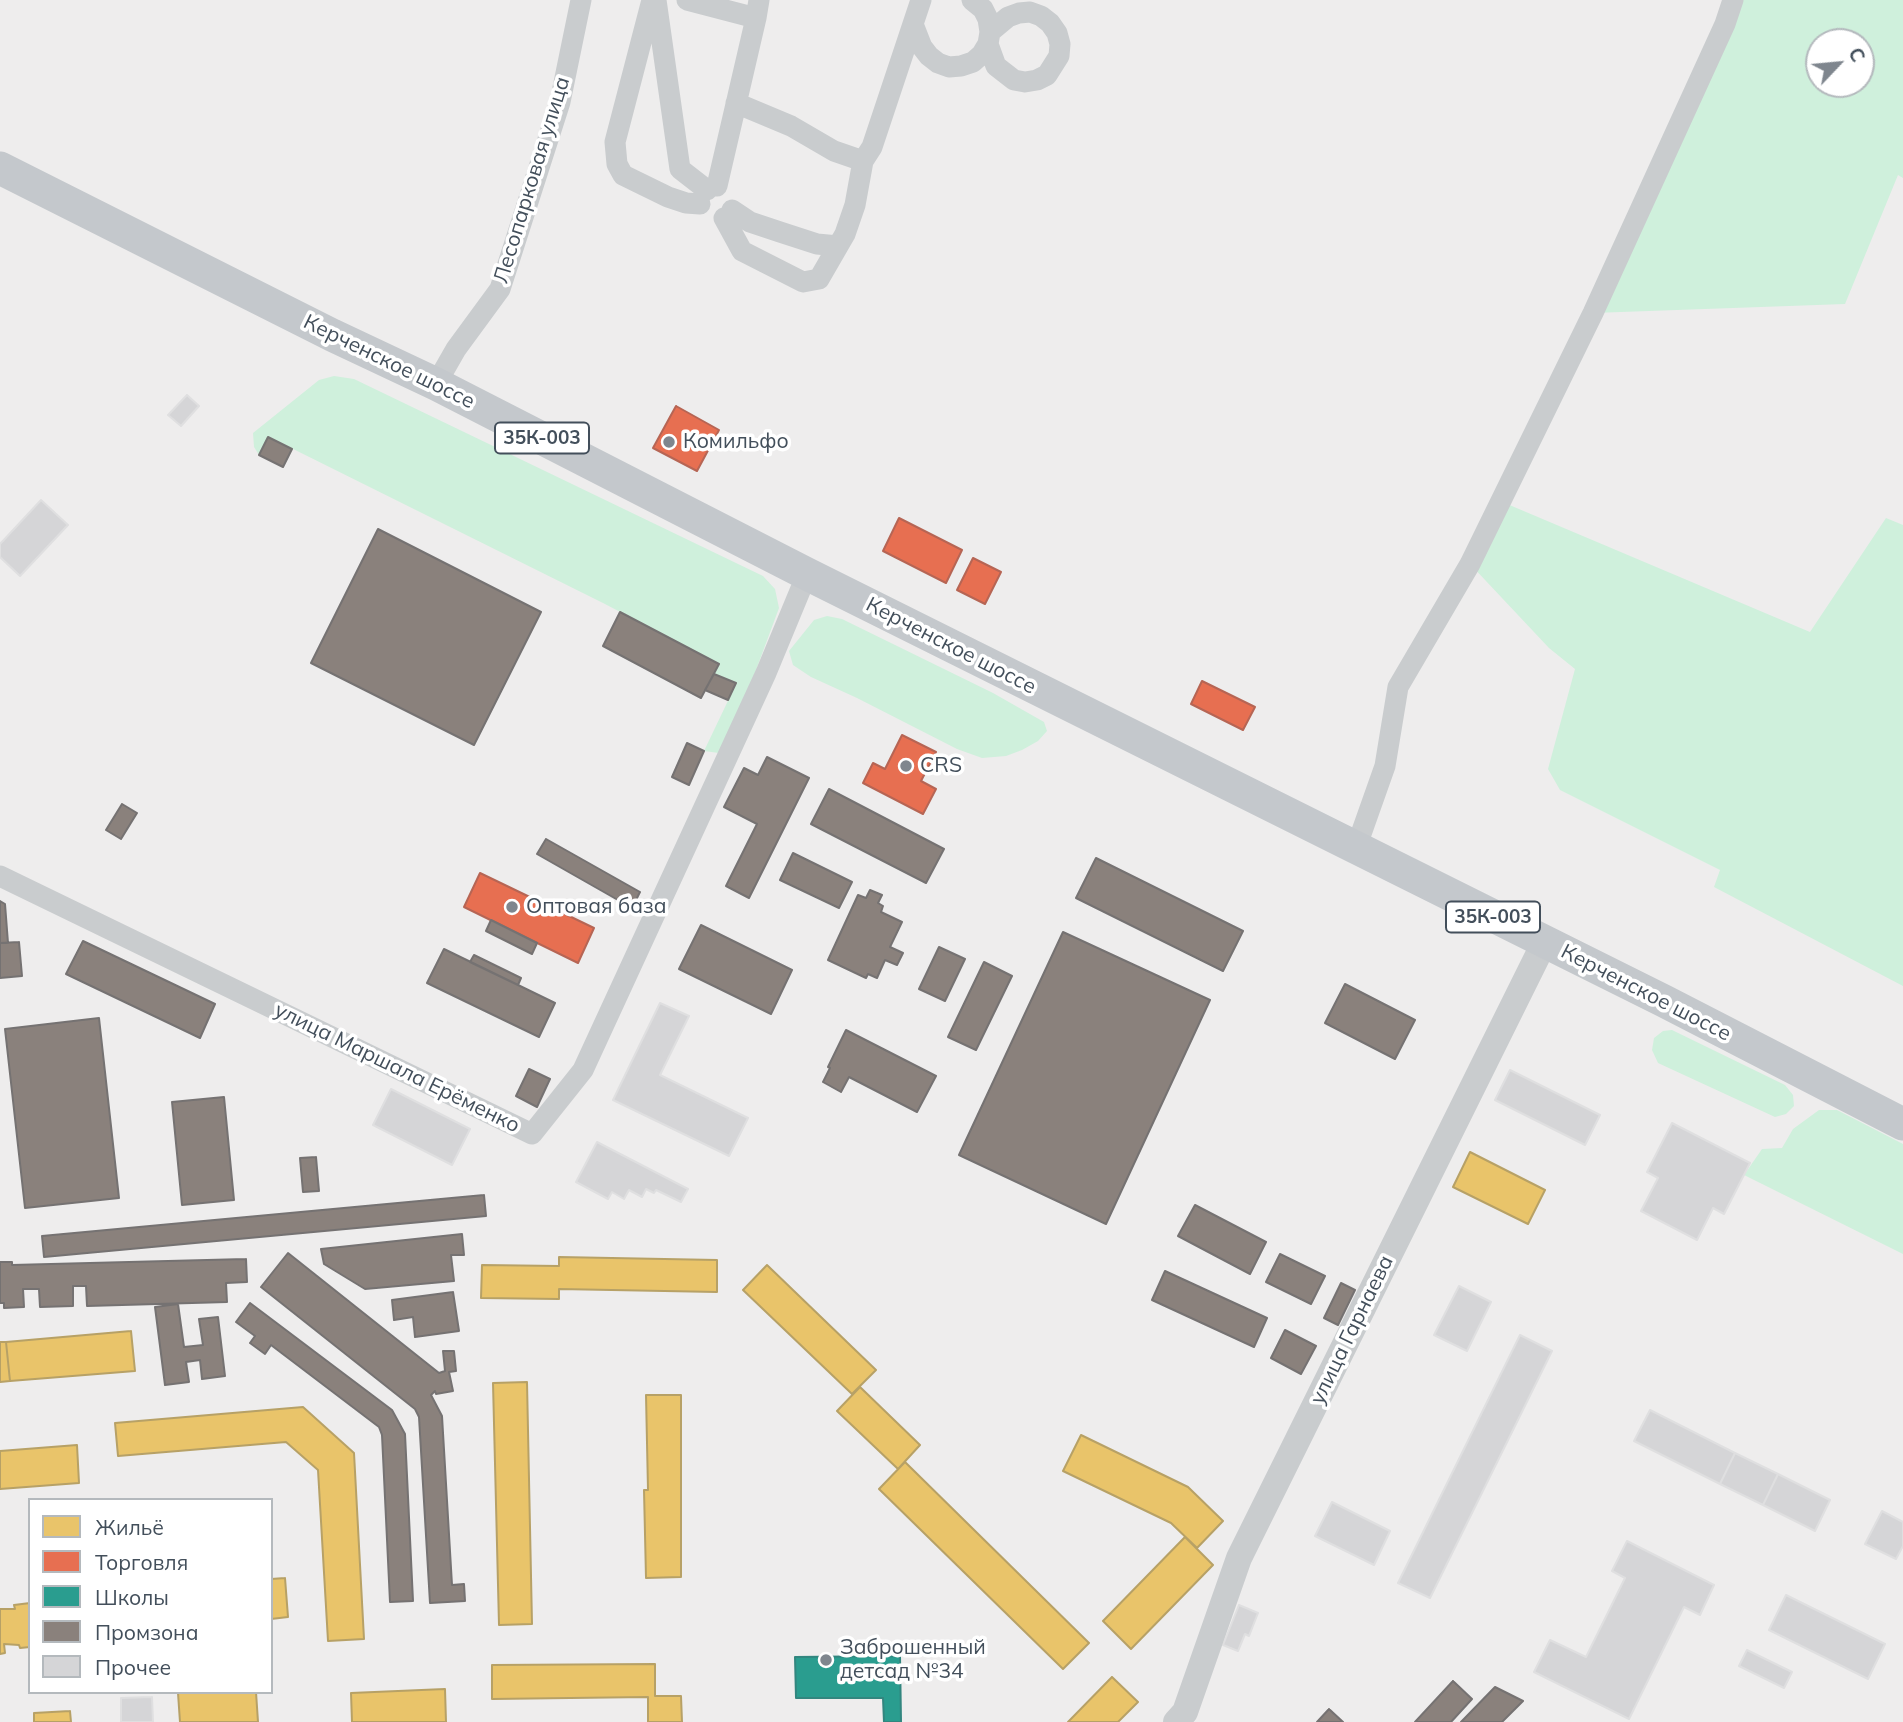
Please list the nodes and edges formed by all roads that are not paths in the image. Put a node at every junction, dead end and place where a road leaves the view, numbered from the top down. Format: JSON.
{"nodes":[{"id":1,"x":581,"y":0,"type":"edge"},
{"id":2,"x":654,"y":0,"type":"edge"},
{"id":3,"x":687,"y":0,"type":"edge"},
{"id":4,"x":936,"y":0,"type":"edge"},
{"id":5,"x":972,"y":0,"type":"edge"},
{"id":6,"x":1733,"y":0,"type":"edge"},
{"id":7,"x":757,"y":9,"type":"edge"},
{"id":8,"x":917,"y":12,"type":"edge"},
{"id":9,"x":736,"y":103,"type":"junction"},
{"id":10,"x":863,"y":160,"type":"junction"},
{"id":11,"x":0,"y":168,"type":"edge"},
{"id":12,"x":708,"y":193,"type":"junction"},
{"id":13,"x":728,"y":214,"type":"junction"},
{"id":14,"x":838,"y":246,"type":"junction"},
{"id":15,"x":436,"y":384,"type":"junction"},
{"id":16,"x":807,"y":574,"type":"junction"},
{"id":17,"x":1356,"y":848,"type":"junction"},
{"id":18,"x":0,"y":876,"type":"edge"},
{"id":19,"x":1544,"y":943,"type":"junction"},
{"id":20,"x":1903,"y":1124,"type":"edge"},
{"id":21,"x":1185,"y":1719,"type":"edge"}],
"edges":[{"from":1,"to":15,"type":"street","name":"Лесопарковая улица"},
{"from":2,"to":12,"type":"street"},
{"from":2,"to":12,"type":"street"},
{"from":3,"to":7,"type":"street"},
{"from":4,"to":8,"type":"street"},
{"from":5,"to":8,"type":"street"},
{"from":6,"to":17,"type":"street"},
{"from":7,"to":9,"type":"street"},
{"from":8,"to":10,"type":"street"},
{"from":9,"to":10,"type":"street"},
{"from":9,"to":12,"type":"street"},
{"from":10,"to":14,"type":"street"},
{"from":11,"to":15,"type":"main road","name":"Керченское шоссе","number":"35К-003"},
{"from":12,"to":13,"type":"street"},
{"from":13,"to":14,"type":"street"},
{"from":13,"to":14,"type":"street"},
{"from":15,"to":16,"type":"main road","name":"Керченское шоссе","number":"35К-003"},
{"from":16,"to":17,"type":"main road","name":"Керченское шоссе","number":"35К-003"},
{"from":16,"to":18,"type":"street","name":"улица Маршала Ерёменко"},
{"from":17,"to":19,"type":"main road","name":"Керченское шоссе","number":"35К-003"},
{"from":19,"to":20,"type":"main road","name":"Керченское шоссе","number":"35К-003"},
{"from":19,"to":21,"type":"street","name":"улица Гарнаева"}]}
